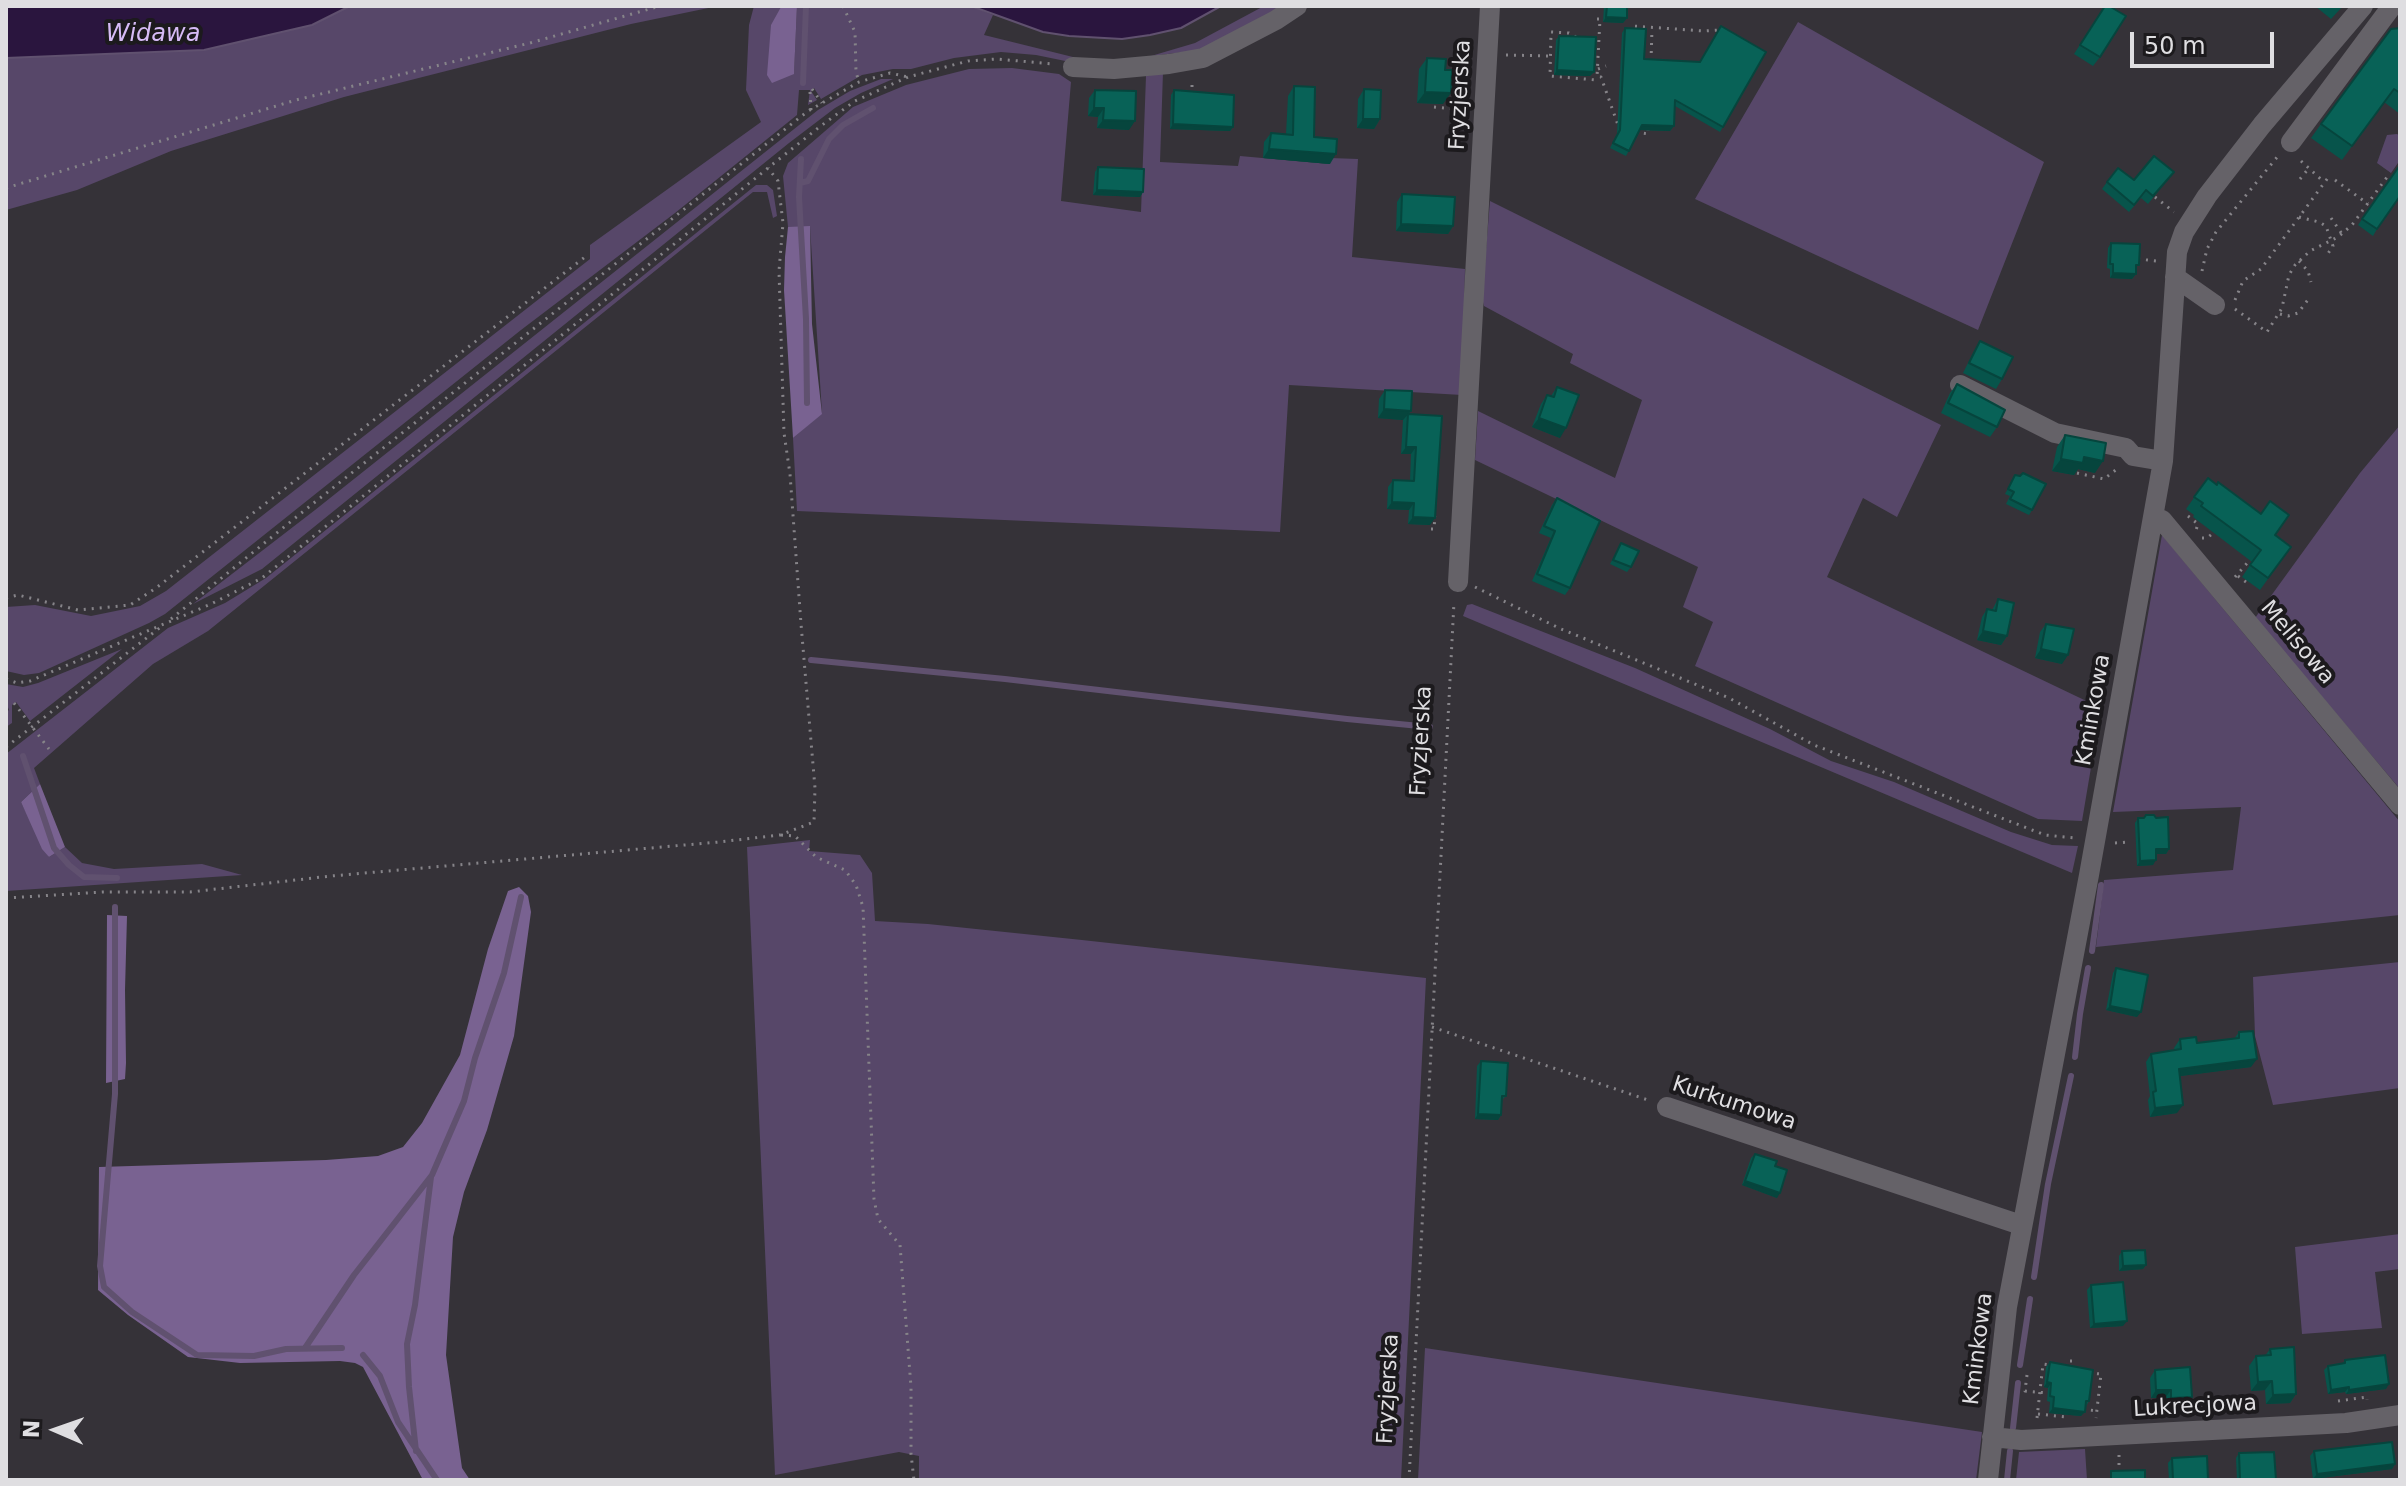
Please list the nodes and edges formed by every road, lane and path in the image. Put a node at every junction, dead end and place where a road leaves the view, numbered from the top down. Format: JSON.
{"nodes":[{"id":1,"x":660,"y":6,"type":"edge"},
{"id":2,"x":843,"y":6,"type":"edge"},
{"id":3,"x":1297,"y":6,"type":"edge"},
{"id":4,"x":1490,"y":6,"type":"edge"},
{"id":5,"x":2363,"y":6,"type":"edge"},
{"id":6,"x":2392,"y":6,"type":"edge"},
{"id":7,"x":1597,"y":19,"type":"dead end"},
{"id":8,"x":1652,"y":28,"type":"junction"},
{"id":9,"x":1632,"y":33,"type":"edge"},
{"id":10,"x":1728,"y":34,"type":"edge"},
{"id":11,"x":1577,"y":38,"type":"edge"},
{"id":12,"x":1588,"y":38,"type":"edge"},
{"id":13,"x":1599,"y":39,"type":"junction"},
{"id":14,"x":1488,"y":54,"type":"junction"},
{"id":15,"x":1550,"y":56,"type":"junction"},
{"id":16,"x":1659,"y":61,"type":"edge"},
{"id":17,"x":1606,"y":66,"type":"dead end"},
{"id":18,"x":1073,"y":67,"type":"joint"},
{"id":19,"x":1598,"y":69,"type":"junction"},
{"id":20,"x":908,"y":77,"type":"junction"},
{"id":21,"x":1597,"y":77,"type":"junction"},
{"id":22,"x":859,"y":82,"type":"junction"},
{"id":23,"x":822,"y":103,"type":"junction"},
{"id":24,"x":1434,"y":107,"type":"edge"},
{"id":25,"x":811,"y":110,"type":"junction"},
{"id":26,"x":1485,"y":111,"type":"junction"},
{"id":27,"x":1648,"y":130,"type":"edge"},
{"id":28,"x":2289,"y":151,"type":"junction"},
{"id":29,"x":768,"y":168,"type":"junction"},
{"id":30,"x":2309,"y":168,"type":"junction"},
{"id":31,"x":2390,"y":173,"type":"edge"},
{"id":32,"x":2330,"y":175,"type":"dead end"},
{"id":33,"x":2300,"y":179,"type":"dead end"},
{"id":34,"x":2335,"y":180,"type":"dead end"},
{"id":35,"x":2324,"y":182,"type":"junction"},
{"id":36,"x":6,"y":188,"type":"edge"},
{"id":37,"x":2155,"y":197,"type":"edge"},
{"id":38,"x":2368,"y":204,"type":"junction"},
{"id":39,"x":2299,"y":217,"type":"junction"},
{"id":40,"x":2331,"y":218,"type":"dead end"},
{"id":41,"x":2188,"y":224,"type":"junction"},
{"id":42,"x":2342,"y":234,"type":"junction"},
{"id":43,"x":2331,"y":240,"type":"junction"},
{"id":44,"x":2327,"y":255,"type":"dead end"},
{"id":45,"x":585,"y":257,"type":"dead end"},
{"id":46,"x":2299,"y":261,"type":"junction"},
{"id":47,"x":2202,"y":272,"type":"dead end"},
{"id":48,"x":2175,"y":277,"type":"junction"},
{"id":49,"x":2311,"y":282,"type":"dead end"},
{"id":50,"x":2310,"y":297,"type":"dead end"},
{"id":51,"x":2215,"y":305,"type":"dead end"},
{"id":52,"x":2280,"y":314,"type":"junction"},
{"id":53,"x":1960,"y":385,"type":"edge"},
{"id":54,"x":2163,"y":461,"type":"junction"},
{"id":55,"x":1435,"y":508,"type":"edge"},
{"id":56,"x":2188,"y":516,"type":"dead end"},
{"id":57,"x":2153,"y":517,"type":"junction"},
{"id":58,"x":1431,"y":529,"type":"dead end"},
{"id":59,"x":2215,"y":537,"type":"dead end"},
{"id":60,"x":2248,"y":562,"type":"edge"},
{"id":61,"x":2244,"y":567,"type":"dead end"},
{"id":62,"x":2238,"y":576,"type":"dead end"},
{"id":63,"x":1458,"y":582,"type":"junction"},
{"id":64,"x":2250,"y":585,"type":"dead end"},
{"id":65,"x":6,"y":598,"type":"edge"},
{"id":66,"x":168,"y":621,"type":"junction"},
{"id":67,"x":6,"y":679,"type":"edge"},
{"id":68,"x":14,"y":703,"type":"dead end"},
{"id":69,"x":32,"y":727,"type":"junction"},
{"id":70,"x":6,"y":747,"type":"edge"},
{"id":71,"x":49,"y":749,"type":"dead end"},
{"id":72,"x":2400,"y":805,"type":"edge"},
{"id":73,"x":780,"y":835,"type":"junction"},
{"id":74,"x":2095,"y":839,"type":"junction"},
{"id":75,"x":6,"y":898,"type":"edge"},
{"id":76,"x":1432,"y":1027,"type":"junction"},
{"id":77,"x":1667,"y":1107,"type":"joint"},
{"id":78,"x":2021,"y":1225,"type":"junction"},
{"id":79,"x":2073,"y":1361,"type":"dead end"},
{"id":80,"x":2057,"y":1366,"type":"edge"},
{"id":81,"x":2072,"y":1368,"type":"edge"},
{"id":82,"x":2087,"y":1373,"type":"edge"},
{"id":83,"x":2027,"y":1375,"type":"dead end"},
{"id":84,"x":2040,"y":1392,"type":"junction"},
{"id":85,"x":2047,"y":1393,"type":"edge"},
{"id":86,"x":2083,"y":1409,"type":"edge"},
{"id":87,"x":2097,"y":1411,"type":"junction"},
{"id":88,"x":2038,"y":1414,"type":"junction"},
{"id":89,"x":2400,"y":1415,"type":"edge"},
{"id":90,"x":2067,"y":1417,"type":"edge"},
{"id":91,"x":2027,"y":1418,"type":"dead end"},
{"id":92,"x":2096,"y":1420,"type":"dead end"},
{"id":93,"x":1992,"y":1437,"type":"junction"},
{"id":94,"x":914,"y":1480,"type":"edge"},
{"id":95,"x":1409,"y":1480,"type":"edge"},
{"id":96,"x":1988,"y":1480,"type":"edge"}],
"edges":[{"from":1,"to":36,"type":"path"},
{"from":2,"to":22,"type":"path"},
{"from":3,"to":18,"type":"street"},
{"from":4,"to":14,"type":"street","name":"Fryzjerska"},
{"from":5,"to":41,"type":"street","name":"Kminkowa"},
{"from":6,"to":28,"type":"street"},
{"from":7,"to":13,"type":"path"},
{"from":8,"to":9,"type":"path"},
{"from":8,"to":10,"type":"path"},
{"from":8,"to":16,"type":"path"},
{"from":11,"to":15,"type":"path"},
{"from":12,"to":13,"type":"path"},
{"from":13,"to":19,"type":"path"},
{"from":14,"to":15,"type":"path"},
{"from":14,"to":26,"type":"street","name":"Fryzjerska"},
{"from":15,"to":21,"type":"path"},
{"from":17,"to":19,"type":"path"},
{"from":18,"to":20,"type":"path"},
{"from":19,"to":21,"type":"path"},
{"from":20,"to":22,"type":"path"},
{"from":20,"to":29,"type":"path"},
{"from":21,"to":27,"type":"path"},
{"from":22,"to":23,"type":"path"},
{"from":23,"to":25,"type":"path"},
{"from":23,"to":25,"type":"path"},
{"from":24,"to":26,"type":"path"},
{"from":25,"to":66,"type":"path"},
{"from":26,"to":63,"type":"street","name":"Fryzjerska"},
{"from":28,"to":30,"type":"path"},
{"from":28,"to":47,"type":"path"},
{"from":29,"to":66,"type":"path"},
{"from":29,"to":73,"type":"path"},
{"from":30,"to":33,"type":"path"},
{"from":30,"to":35,"type":"path"},
{"from":31,"to":38,"type":"path"},
{"from":32,"to":35,"type":"path"},
{"from":34,"to":38,"type":"path"},
{"from":35,"to":39,"type":"path"},
{"from":37,"to":41,"type":"path"},
{"from":38,"to":42,"type":"path"},
{"from":39,"to":43,"type":"path"},
{"from":39,"to":52,"type":"path"},
{"from":40,"to":42,"type":"path"},
{"from":41,"to":48,"type":"street","name":"Kminkowa"},
{"from":42,"to":43,"type":"path"},
{"from":43,"to":44,"type":"path"},
{"from":43,"to":46,"type":"path"},
{"from":45,"to":65,"type":"path"},
{"from":46,"to":49,"type":"path"},
{"from":46,"to":52,"type":"path"},
{"from":48,"to":51,"type":"street"},
{"from":48,"to":54,"type":"street","name":"Kminkowa"},
{"from":50,"to":52,"type":"path"},
{"from":53,"to":54,"type":"street"},
{"from":54,"to":57,"type":"street","name":"Kminkowa"},
{"from":55,"to":58,"type":"path"},
{"from":56,"to":59,"type":"path"},
{"from":57,"to":72,"type":"street","name":"Melisowa"},
{"from":57,"to":74,"type":"street","name":"Kminkowa"},
{"from":60,"to":61,"type":"path"},
{"from":62,"to":64,"type":"path"},
{"from":63,"to":74,"type":"path"},
{"from":63,"to":76,"type":"path","name":"Fryzjerska"},
{"from":66,"to":67,"type":"path"},
{"from":66,"to":69,"type":"path"},
{"from":68,"to":69,"type":"path"},
{"from":69,"to":70,"type":"path"},
{"from":69,"to":71,"type":"path"},
{"from":73,"to":75,"type":"path"},
{"from":73,"to":94,"type":"path"},
{"from":74,"to":78,"type":"street","name":"Kminkowa"},
{"from":76,"to":77,"type":"path","name":"Kurkumowa"},
{"from":76,"to":95,"type":"path","name":"Fryzjerska"},
{"from":77,"to":78,"type":"street","name":"Kurkumowa"},
{"from":78,"to":93,"type":"street","name":"Kminkowa"},
{"from":79,"to":81,"type":"path"},
{"from":80,"to":84,"type":"path"},
{"from":82,"to":87,"type":"path"},
{"from":83,"to":84,"type":"path"},
{"from":84,"to":85,"type":"path"},
{"from":84,"to":88,"type":"path"},
{"from":86,"to":87,"type":"path"},
{"from":87,"to":92,"type":"path"},
{"from":88,"to":90,"type":"path"},
{"from":88,"to":91,"type":"path"},
{"from":89,"to":93,"type":"street","name":"Lukrecjowa"},
{"from":93,"to":96,"type":"street","name":"Kminkowa"}]}
